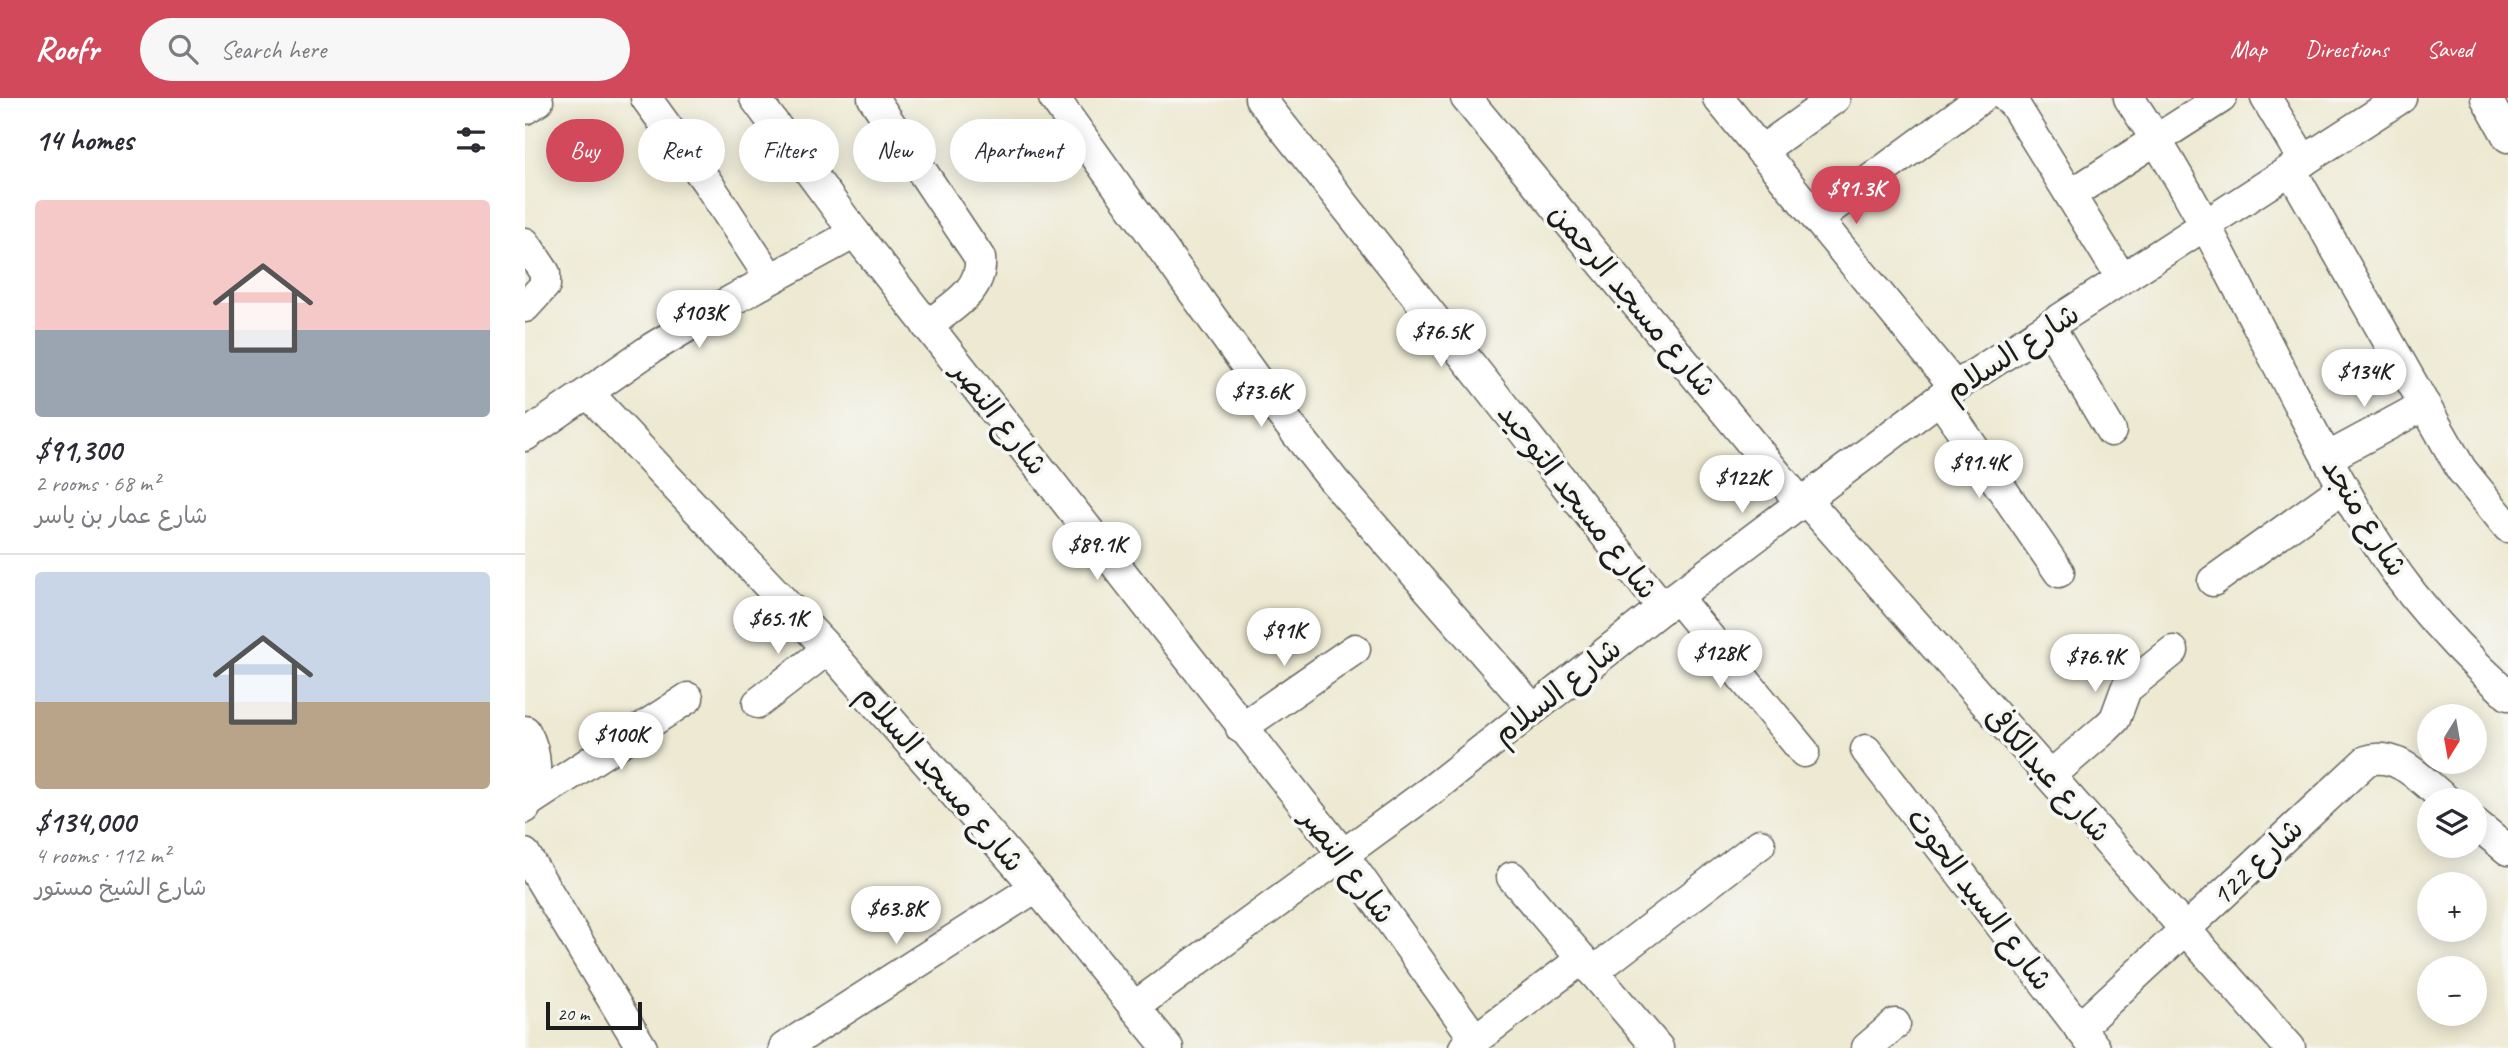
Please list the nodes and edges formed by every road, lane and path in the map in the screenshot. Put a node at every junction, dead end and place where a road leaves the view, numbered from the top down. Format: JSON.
{"nodes":[{"id":1,"x":646,"y":98,"type":"edge"},
{"id":2,"x":755,"y":98,"type":"edge"},
{"id":3,"x":873,"y":98,"type":"edge"},
{"id":4,"x":1053,"y":98,"type":"edge"},
{"id":5,"x":1260,"y":98,"type":"edge"},
{"id":6,"x":1466,"y":98,"type":"edge"},
{"id":7,"x":1718,"y":98,"type":"edge"},
{"id":8,"x":1835,"y":98,"type":"edge"},
{"id":9,"x":1981,"y":98,"type":"edge"},
{"id":10,"x":2007,"y":98,"type":"edge"},
{"id":11,"x":2129,"y":98,"type":"edge"},
{"id":12,"x":2221,"y":98,"type":"edge"},
{"id":13,"x":2266,"y":98,"type":"edge"},
{"id":14,"x":2401,"y":98,"type":"edge"},
{"id":15,"x":2486,"y":98,"type":"edge"},
{"id":16,"x":2508,"y":136,"type":"edge"},
{"id":17,"x":2157,"y":140,"type":"junction"},
{"id":18,"x":1761,"y":150,"type":"junction"},
{"id":19,"x":2298,"y":165,"type":"junction"},
{"id":20,"x":2070,"y":195,"type":"junction"},
{"id":21,"x":1817,"y":219,"type":"junction"},
{"id":22,"x":2204,"y":225,"type":"junction"},
{"id":23,"x":855,"y":233,"type":"junction"},
{"id":24,"x":525,"y":243,"type":"edge"},
{"id":25,"x":771,"y":278,"type":"junction"},
{"id":26,"x":2122,"y":279,"type":"junction"},
{"id":27,"x":525,"y":307,"type":"edge"},
{"id":28,"x":927,"y":326,"type":"junction"},
{"id":29,"x":2049,"y":326,"type":"junction"},
{"id":30,"x":1947,"y":393,"type":"junction"},
{"id":31,"x":589,"y":394,"type":"junction"},
{"id":32,"x":2425,"y":405,"type":"junction"},
{"id":33,"x":2111,"y":431,"type":"dead end"},
{"id":34,"x":525,"y":436,"type":"edge"},
{"id":35,"x":2327,"y":458,"type":"junction"},
{"id":36,"x":2343,"y":488,"type":"junction"},
{"id":37,"x":1802,"y":501,"type":"junction"},
{"id":38,"x":2508,"y":527,"type":"edge"},
{"id":39,"x":2059,"y":572,"type":"dead end"},
{"id":40,"x":2213,"y":581,"type":"dead end"},
{"id":41,"x":1669,"y":602,"type":"junction"},
{"id":42,"x":828,"y":649,"type":"junction"},
{"id":43,"x":1355,"y":649,"type":"dead end"},
{"id":44,"x":2173,"y":651,"type":"dead end"},
{"id":45,"x":2508,"y":695,"type":"edge"},
{"id":46,"x":688,"y":698,"type":"dead end"},
{"id":47,"x":758,"y":703,"type":"dead end"},
{"id":48,"x":1533,"y":709,"type":"junction"},
{"id":49,"x":1241,"y":727,"type":"junction"},
{"id":50,"x":525,"y":731,"type":"edge"},
{"id":51,"x":1866,"y":750,"type":"dead end"},
{"id":52,"x":1804,"y":752,"type":"dead end"},
{"id":53,"x":2050,"y":776,"type":"junction"},
{"id":54,"x":2430,"y":788,"type":"edge"},
{"id":55,"x":526,"y":805,"type":"edge"},
{"id":56,"x":2487,"y":833,"type":"edge"},
{"id":57,"x":1760,"y":844,"type":"dead end"},
{"id":58,"x":2508,"y":850,"type":"edge"},
{"id":59,"x":1342,"y":853,"type":"junction"},
{"id":60,"x":525,"y":855,"type":"edge"},
{"id":61,"x":1512,"y":877,"type":"dead end"},
{"id":62,"x":1036,"y":887,"type":"junction"},
{"id":63,"x":2185,"y":929,"type":"junction"},
{"id":64,"x":1588,"y":965,"type":"junction"},
{"id":65,"x":1135,"y":1007,"type":"junction"},
{"id":66,"x":1895,"y":1024,"type":"dead end"},
{"id":67,"x":2087,"y":1038,"type":"edge"},
{"id":68,"x":1469,"y":1044,"type":"edge"},
{"id":69,"x":1870,"y":1047,"type":"edge"},
{"id":70,"x":642,"y":1048,"type":"edge"},
{"id":71,"x":783,"y":1048,"type":"edge"},
{"id":72,"x":1168,"y":1048,"type":"edge"},
{"id":73,"x":1658,"y":1048,"type":"edge"},
{"id":74,"x":2290,"y":1048,"type":"edge"}],
"edges":[{"from":1,"to":25,"type":"street"},
{"from":2,"to":23,"type":"street","name":"شارع النصر"},
{"from":3,"to":28,"type":"street"},
{"from":4,"to":48,"type":"street"},
{"from":5,"to":41,"type":"street","name":"شارع مسجد التوحيد"},
{"from":6,"to":37,"type":"street","name":"شارع مسجد الرحمن"},
{"from":7,"to":18,"type":"street"},
{"from":8,"to":18,"type":"street"},
{"from":9,"to":21,"type":"street"},
{"from":10,"to":20,"type":"street"},
{"from":11,"to":17,"type":"street","name":"شارع منجد"},
{"from":12,"to":17,"type":"street"},
{"from":13,"to":19,"type":"street"},
{"from":14,"to":19,"type":"street","name":"شارع السلام"},
{"from":15,"to":16,"type":"street"},
{"from":17,"to":20,"type":"street"},
{"from":17,"to":22,"type":"street","name":"شارع منجد"},
{"from":18,"to":21,"type":"street"},
{"from":19,"to":22,"type":"street","name":"شارع السلام"},
{"from":19,"to":32,"type":"street"},
{"from":20,"to":26,"type":"street"},
{"from":21,"to":30,"type":"street"},
{"from":22,"to":26,"type":"street","name":"شارع السلام"},
{"from":22,"to":35,"type":"street","name":"شارع منجد"},
{"from":23,"to":25,"type":"street"},
{"from":23,"to":28,"type":"street","name":"شارع النصر"},
{"from":24,"to":27,"type":"street"},
{"from":25,"to":31,"type":"street"},
{"from":26,"to":29,"type":"street","name":"شارع السلام"},
{"from":28,"to":49,"type":"street","name":"شارع النصر"},
{"from":29,"to":30,"type":"street","name":"شارع السلام"},
{"from":29,"to":33,"type":"street"},
{"from":30,"to":37,"type":"street","name":"شارع السلام"},
{"from":30,"to":39,"type":"street"},
{"from":31,"to":34,"type":"street"},
{"from":31,"to":42,"type":"street","name":"شارع مسجد السلام"},
{"from":32,"to":35,"type":"street"},
{"from":32,"to":38,"type":"street"},
{"from":35,"to":36,"type":"street","name":"شارع منجد"},
{"from":36,"to":40,"type":"street"},
{"from":36,"to":45,"type":"street","name":"شارع منجد"},
{"from":37,"to":41,"type":"street","name":"شارع السلام"},
{"from":37,"to":53,"type":"street","name":"شارع عبدالكافى"},
{"from":41,"to":48,"type":"street","name":"شارع السلام"},
{"from":41,"to":52,"type":"street","name":"شارع مسجد التوحيد"},
{"from":42,"to":47,"type":"street"},
{"from":42,"to":62,"type":"street","name":"شارع مسجد السلام"},
{"from":43,"to":49,"type":"street"},
{"from":44,"to":53,"type":"street"},
{"from":46,"to":55,"type":"street"},
{"from":48,"to":59,"type":"street","name":"شارع السلام"},
{"from":49,"to":59,"type":"street","name":"شارع النصر"},
{"from":50,"to":55,"type":"street"},
{"from":51,"to":67,"type":"street","name":"شارع السيد الحوت"},
{"from":53,"to":63,"type":"street","name":"شارع عبدالكافى"},
{"from":54,"to":63,"type":"street","name":"شارع 122"},
{"from":56,"to":58,"type":"street"},
{"from":57,"to":64,"type":"street"},
{"from":59,"to":65,"type":"street","name":"شارع السلام"},
{"from":59,"to":68,"type":"street","name":"شارع النصر"},
{"from":60,"to":70,"type":"street"},
{"from":61,"to":64,"type":"street"},
{"from":62,"to":65,"type":"street","name":"شارع مسجد السلام"},
{"from":62,"to":71,"type":"street"},
{"from":63,"to":67,"type":"street","name":"شارع 122"},
{"from":63,"to":74,"type":"street","name":"شارع عبدالكافى"},
{"from":64,"to":68,"type":"street"},
{"from":64,"to":73,"type":"street"},
{"from":65,"to":72,"type":"street","name":"شارع مسجد السلام"},
{"from":66,"to":69,"type":"street"}]}
